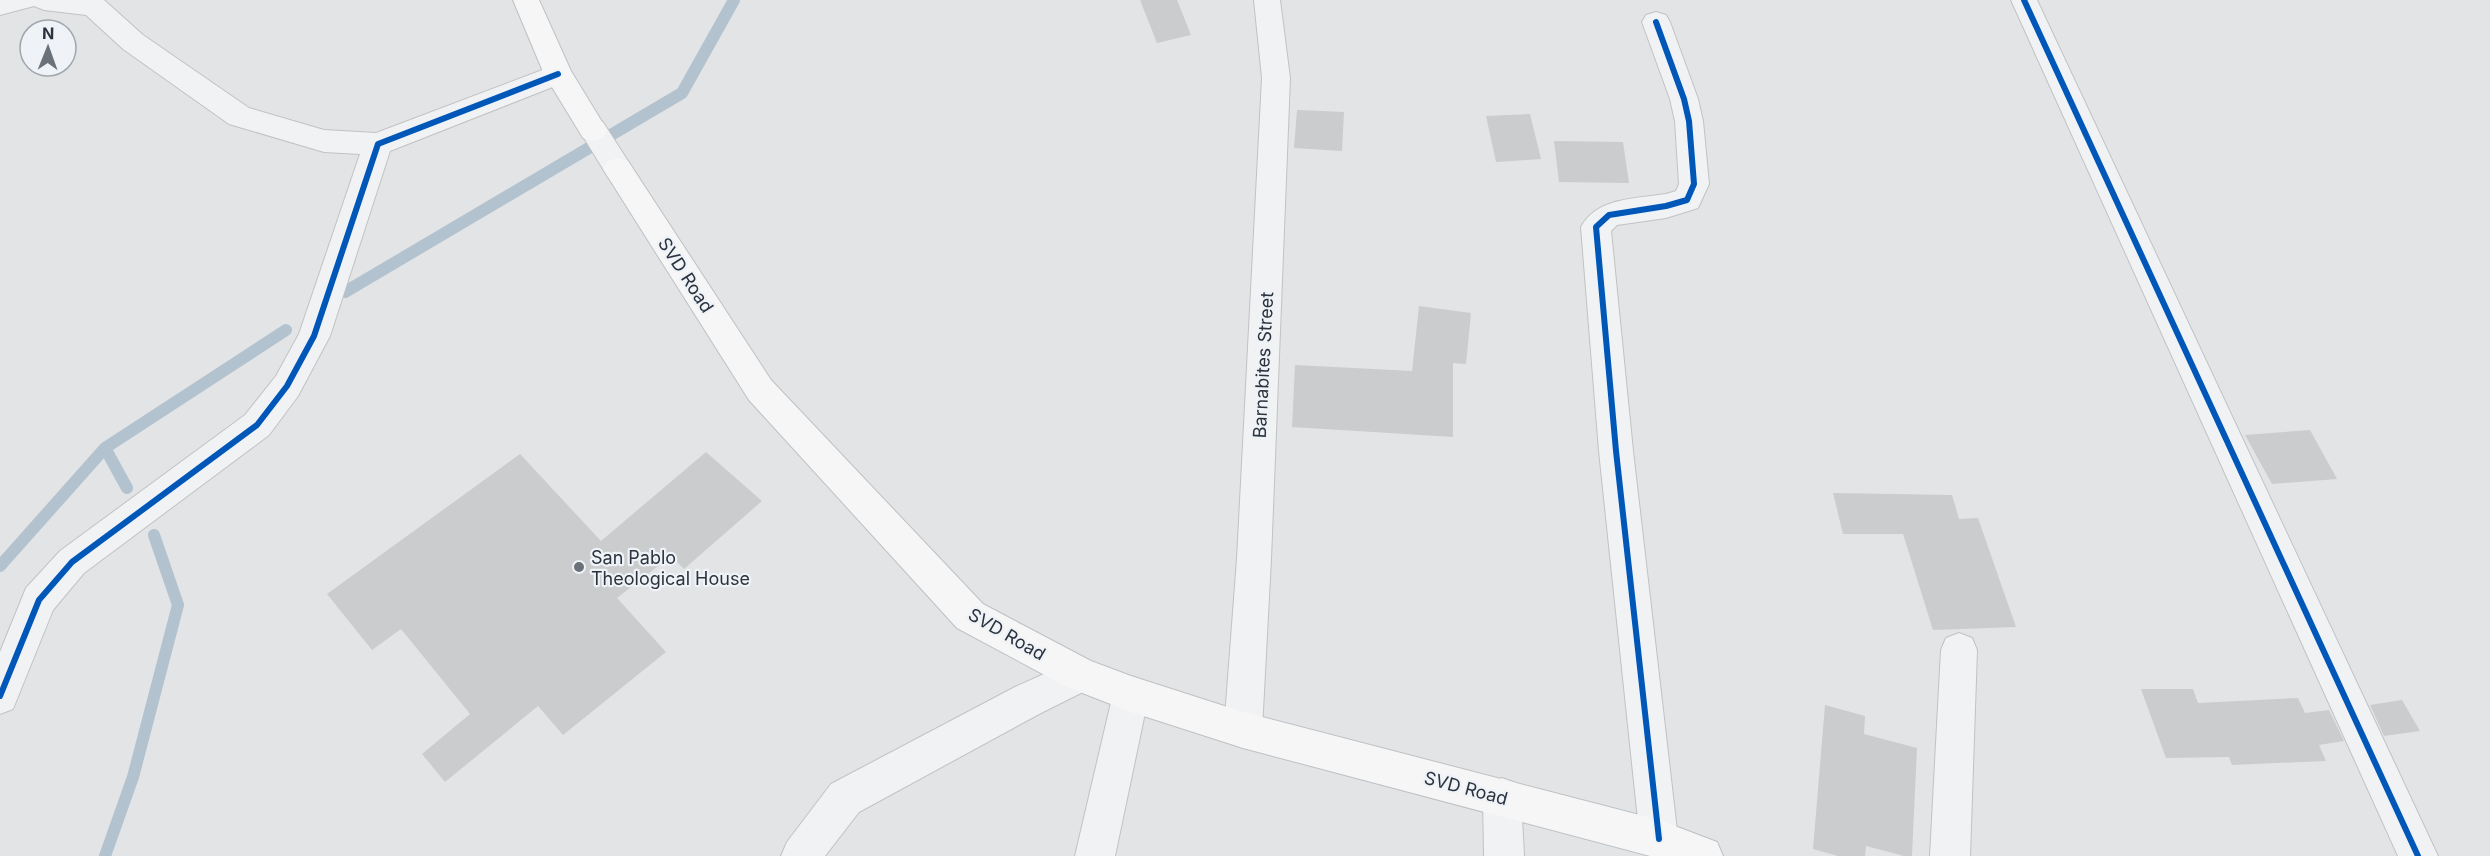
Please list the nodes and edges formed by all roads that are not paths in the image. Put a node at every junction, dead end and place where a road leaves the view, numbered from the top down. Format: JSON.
{"nodes":[{"id":1,"x":24,"y":0,"type":"edge"},
{"id":2,"x":44,"y":0,"type":"edge"},
{"id":3,"x":526,"y":0,"type":"edge"},
{"id":4,"x":1267,"y":0,"type":"edge"},
{"id":5,"x":2024,"y":0,"type":"edge"},
{"id":6,"x":0,"y":5,"type":"edge"},
{"id":7,"x":1656,"y":22,"type":"dead end"},
{"id":8,"x":558,"y":74,"type":"junction"},
{"id":9,"x":593,"y":130,"type":"joint"},
{"id":10,"x":378,"y":144,"type":"junction"},
{"id":11,"x":618,"y":170,"type":"joint"},
{"id":12,"x":1959,"y":650,"type":"dead end"},
{"id":13,"x":1080,"y":675,"type":"junction"},
{"id":14,"x":1131,"y":694,"type":"junction"},
{"id":15,"x":0,"y":696,"type":"edge"},
{"id":16,"x":1243,"y":730,"type":"junction"},
{"id":17,"x":1502,"y":797,"type":"junction"},
{"id":18,"x":1659,"y":839,"type":"junction"},
{"id":19,"x":801,"y":856,"type":"edge"},
{"id":20,"x":1095,"y":856,"type":"edge"},
{"id":21,"x":1504,"y":856,"type":"edge"},
{"id":22,"x":1703,"y":856,"type":"edge"},
{"id":23,"x":1950,"y":856,"type":"edge"},
{"id":24,"x":2418,"y":856,"type":"edge"}],
"edges":[{"from":1,"to":6,"type":"street"},
{"from":2,"to":10,"type":"street"},
{"from":3,"to":8,"type":"main road","name":"SVD Road"},
{"from":4,"to":16,"type":"street","name":"Barnabites Street"},
{"from":5,"to":24,"type":"street"},
{"from":7,"to":18,"type":"street"},
{"from":8,"to":9,"type":"main road","name":"SVD Road"},
{"from":8,"to":10,"type":"street"},
{"from":9,"to":11,"type":"street","name":"SVD Road"},
{"from":10,"to":15,"type":"street"},
{"from":11,"to":13,"type":"main road","name":"SVD Road"},
{"from":12,"to":23,"type":"street"},
{"from":13,"to":14,"type":"main road","name":"SVD Road"},
{"from":13,"to":19,"type":"street"},
{"from":14,"to":16,"type":"main road","name":"SVD Road"},
{"from":14,"to":20,"type":"street"},
{"from":16,"to":17,"type":"main road","name":"SVD Road"},
{"from":17,"to":18,"type":"main road","name":"SVD Road"},
{"from":17,"to":21,"type":"street"},
{"from":18,"to":22,"type":"main road","name":"SVD Road"}]}
